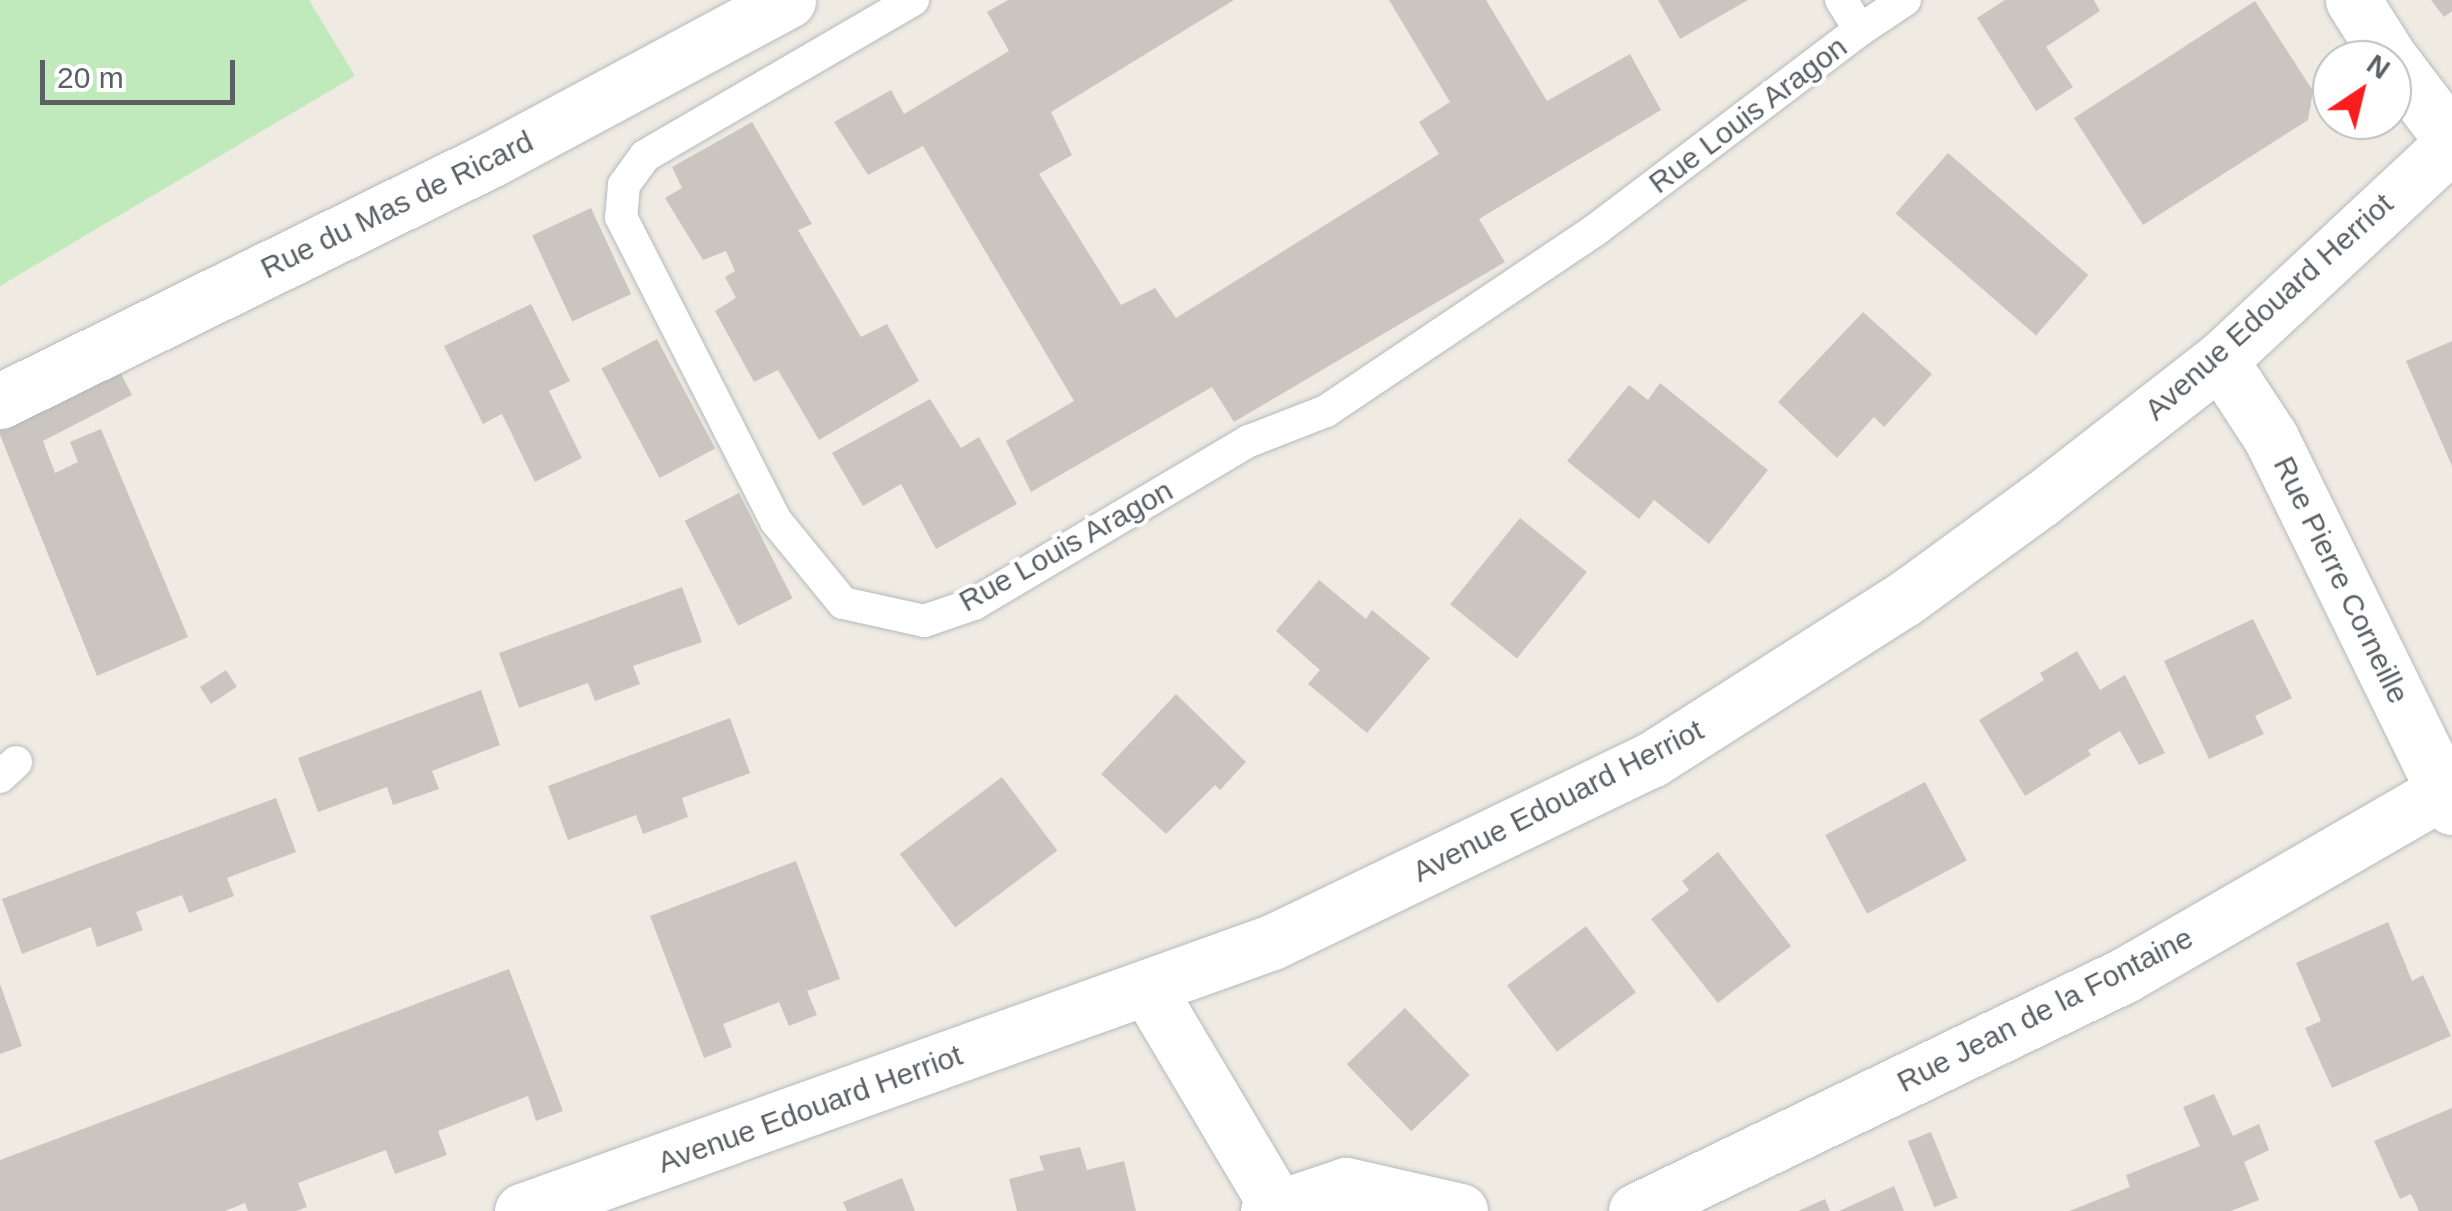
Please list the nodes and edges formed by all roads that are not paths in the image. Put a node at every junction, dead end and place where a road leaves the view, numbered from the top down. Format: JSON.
{"nodes":[{"id":1,"x":788,"y":0,"type":"edge"},
{"id":2,"x":913,"y":0,"type":"edge"},
{"id":3,"x":1841,"y":0,"type":"edge"},
{"id":4,"x":1905,"y":0,"type":"edge"},
{"id":5,"x":2354,"y":0,"type":"edge"},
{"id":6,"x":1860,"y":30,"type":"junction"},
{"id":7,"x":2379,"y":40,"type":"edge"},
{"id":8,"x":2412,"y":88,"type":"edge"},
{"id":9,"x":2452,"y":142,"type":"edge"},
{"id":10,"x":2220,"y":360,"type":"junction"},
{"id":11,"x":0,"y":401,"type":"edge"},
{"id":12,"x":2445,"y":779,"type":"edge"},
{"id":13,"x":1148,"y":989,"type":"junction"},
{"id":14,"x":1273,"y":1209,"type":"edge"},
{"id":15,"x":522,"y":1211,"type":"edge"},
{"id":16,"x":1460,"y":1211,"type":"edge"},
{"id":17,"x":1636,"y":1211,"type":"edge"}],
"edges":[{"from":1,"to":11,"type":"street","name":"Rue du Mas de Ricard"},
{"from":2,"to":6,"type":"lane","name":"Rue Louis Aragon"},
{"from":3,"to":6,"type":"lane","name":"Rue Louis Aragon"},
{"from":4,"to":6,"type":"lane","name":"Rue Louis Aragon"},
{"from":5,"to":7,"type":"street"},
{"from":8,"to":9,"type":"street"},
{"from":9,"to":10,"type":"street","name":"Avenue Edouard Herriot"},
{"from":10,"to":12,"type":"street","name":"Rue Pierre Corneille"},
{"from":10,"to":13,"type":"street","name":"Avenue Edouard Herriot"},
{"from":12,"to":17,"type":"street","name":"Rue Jean de la Fontaine"},
{"from":13,"to":14,"type":"street"},
{"from":13,"to":15,"type":"street","name":"Avenue Edouard Herriot"},
{"from":14,"to":16,"type":"street"}]}
